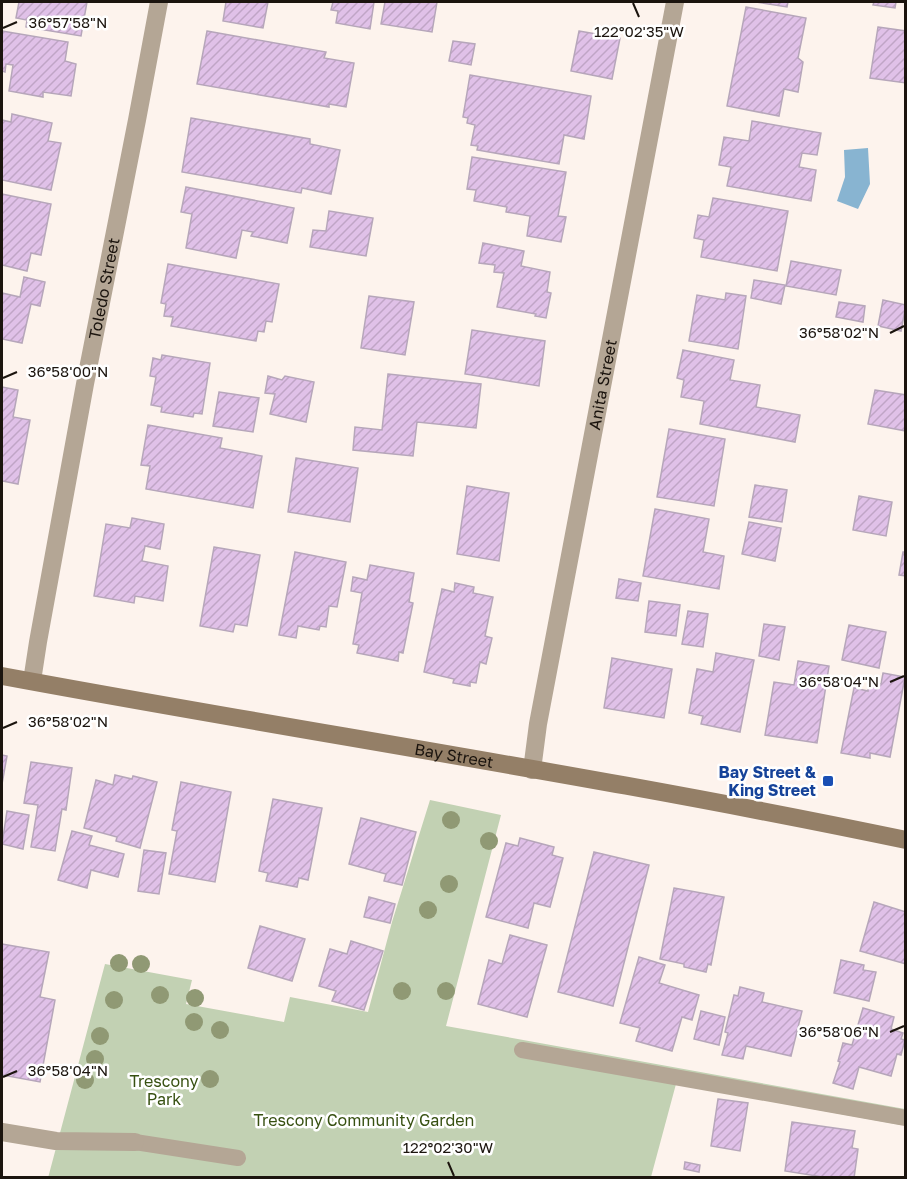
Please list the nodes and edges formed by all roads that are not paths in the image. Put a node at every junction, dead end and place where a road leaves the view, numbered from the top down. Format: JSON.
{"nodes":[{"id":1,"x":159,"y":2,"type":"edge"},
{"id":2,"x":675,"y":2,"type":"edge"},
{"id":3,"x":2,"y":676,"type":"edge"},
{"id":4,"x":32,"y":681,"type":"junction"},
{"id":5,"x":532,"y":770,"type":"junction"},
{"id":6,"x":906,"y":840,"type":"edge"},
{"id":7,"x":522,"y":1050,"type":"dead end"},
{"id":8,"x":906,"y":1118,"type":"edge"},
{"id":9,"x":2,"y":1132,"type":"edge"},
{"id":10,"x":135,"y":1142,"type":"joint"},
{"id":11,"x":238,"y":1158,"type":"dead end"}],
"edges":[{"from":1,"to":4,"type":"street","name":"Toledo Street"},
{"from":2,"to":5,"type":"street","name":"Anita Street"},
{"from":3,"to":4,"type":"main road","name":"Bay Street"},
{"from":4,"to":5,"type":"main road","name":"Bay Street"},
{"from":5,"to":6,"type":"main road","name":"Bay Street"},
{"from":7,"to":8,"type":"lane"},
{"from":9,"to":10,"type":"street"},
{"from":10,"to":11,"type":"lane"}]}
